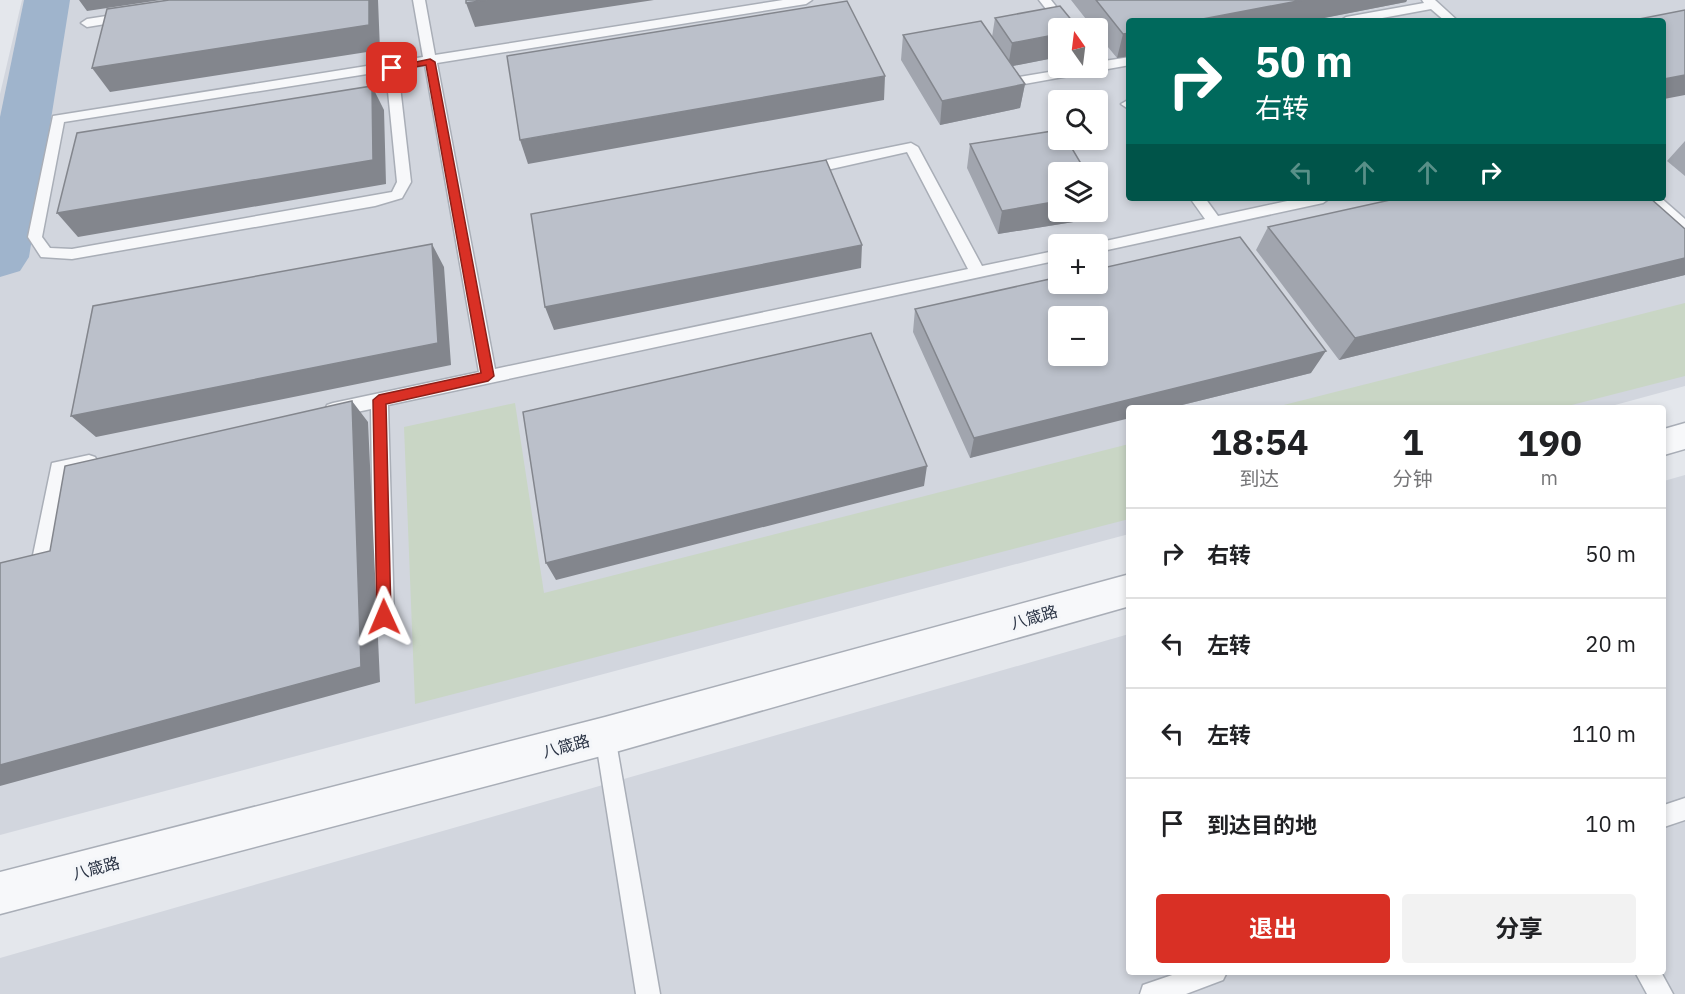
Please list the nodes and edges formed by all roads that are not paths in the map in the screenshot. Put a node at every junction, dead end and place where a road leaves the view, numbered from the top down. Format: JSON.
{"nodes":[{"id":1,"x":419,"y":0,"type":"edge"},
{"id":2,"x":807,"y":0,"type":"edge"},
{"id":3,"x":1045,"y":0,"type":"edge"},
{"id":4,"x":1431,"y":2,"type":"edge"},
{"id":5,"x":143,"y":15,"type":"edge"},
{"id":6,"x":1059,"y":18,"type":"edge"},
{"id":7,"x":1359,"y":18,"type":"edge"},
{"id":8,"x":1449,"y":18,"type":"edge"},
{"id":9,"x":87,"y":23,"type":"dead end"},
{"id":10,"x":430,"y":62,"type":"junction"},
{"id":11,"x":1126,"y":62,"type":"edge"},
{"id":12,"x":1108,"y":64,"type":"edge"},
{"id":13,"x":392,"y":68,"type":"junction"},
{"id":14,"x":1048,"y":76,"type":"edge"},
{"id":15,"x":1007,"y":83,"type":"edge"},
{"id":16,"x":827,"y":165,"type":"edge"},
{"id":17,"x":1199,"y":201,"type":"edge"},
{"id":18,"x":1310,"y":201,"type":"edge"},
{"id":19,"x":1655,"y":201,"type":"edge"},
{"id":20,"x":1215,"y":222,"type":"junction"},
{"id":21,"x":1685,"y":227,"type":"edge"},
{"id":22,"x":1108,"y":245,"type":"edge"},
{"id":23,"x":1048,"y":257,"type":"edge"},
{"id":24,"x":978,"y":273,"type":"junction"},
{"id":25,"x":488,"y":376,"type":"junction"},
{"id":26,"x":379,"y":400,"type":"junction"},
{"id":27,"x":310,"y":415,"type":"edge"},
{"id":28,"x":1685,"y":436,"type":"edge"},
{"id":29,"x":1666,"y":441,"type":"edge"},
{"id":30,"x":104,"y":459,"type":"edge"},
{"id":31,"x":42,"y":555,"type":"edge"},
{"id":32,"x":1126,"y":591,"type":"edge"},
{"id":33,"x":384,"y":617,"type":"dead end"},
{"id":34,"x":605,"y":736,"type":"junction"},
{"id":35,"x":1685,"y":809,"type":"edge"},
{"id":36,"x":1666,"y":815,"type":"edge"},
{"id":37,"x":0,"y":893,"type":"edge"},
{"id":38,"x":1206,"y":975,"type":"edge"},
{"id":39,"x":1649,"y":975,"type":"edge"},
{"id":40,"x":648,"y":994,"type":"edge"},
{"id":41,"x":1152,"y":994,"type":"edge"},
{"id":42,"x":1662,"y":994,"type":"edge"}],
"edges":[{"from":1,"to":10,"type":"lane"},
{"from":2,"to":10,"type":"lane"},
{"from":3,"to":6,"type":"lane"},
{"from":4,"to":7,"type":"lane"},
{"from":4,"to":8,"type":"lane"},
{"from":5,"to":9,"type":"lane"},
{"from":10,"to":13,"type":"lane"},
{"from":10,"to":25,"type":"lane"},
{"from":11,"to":12,"type":"lane"},
{"from":13,"to":13,"type":"lane"},
{"from":14,"to":15,"type":"lane"},
{"from":16,"to":24,"type":"lane"},
{"from":17,"to":20,"type":"lane"},
{"from":18,"to":20,"type":"lane"},
{"from":19,"to":21,"type":"lane"},
{"from":20,"to":22,"type":"lane"},
{"from":23,"to":24,"type":"lane"},
{"from":24,"to":25,"type":"lane"},
{"from":25,"to":26,"type":"lane"},
{"from":26,"to":27,"type":"lane"},
{"from":26,"to":33,"type":"lane"},
{"from":28,"to":29,"type":"street"},
{"from":30,"to":31,"type":"lane"},
{"from":32,"to":34,"type":"street","name":"八箴路"},
{"from":34,"to":37,"type":"street","name":"八箴路"},
{"from":34,"to":40,"type":"lane"},
{"from":35,"to":36,"type":"lane"},
{"from":38,"to":41,"type":"lane"},
{"from":39,"to":42,"type":"lane"}]}
